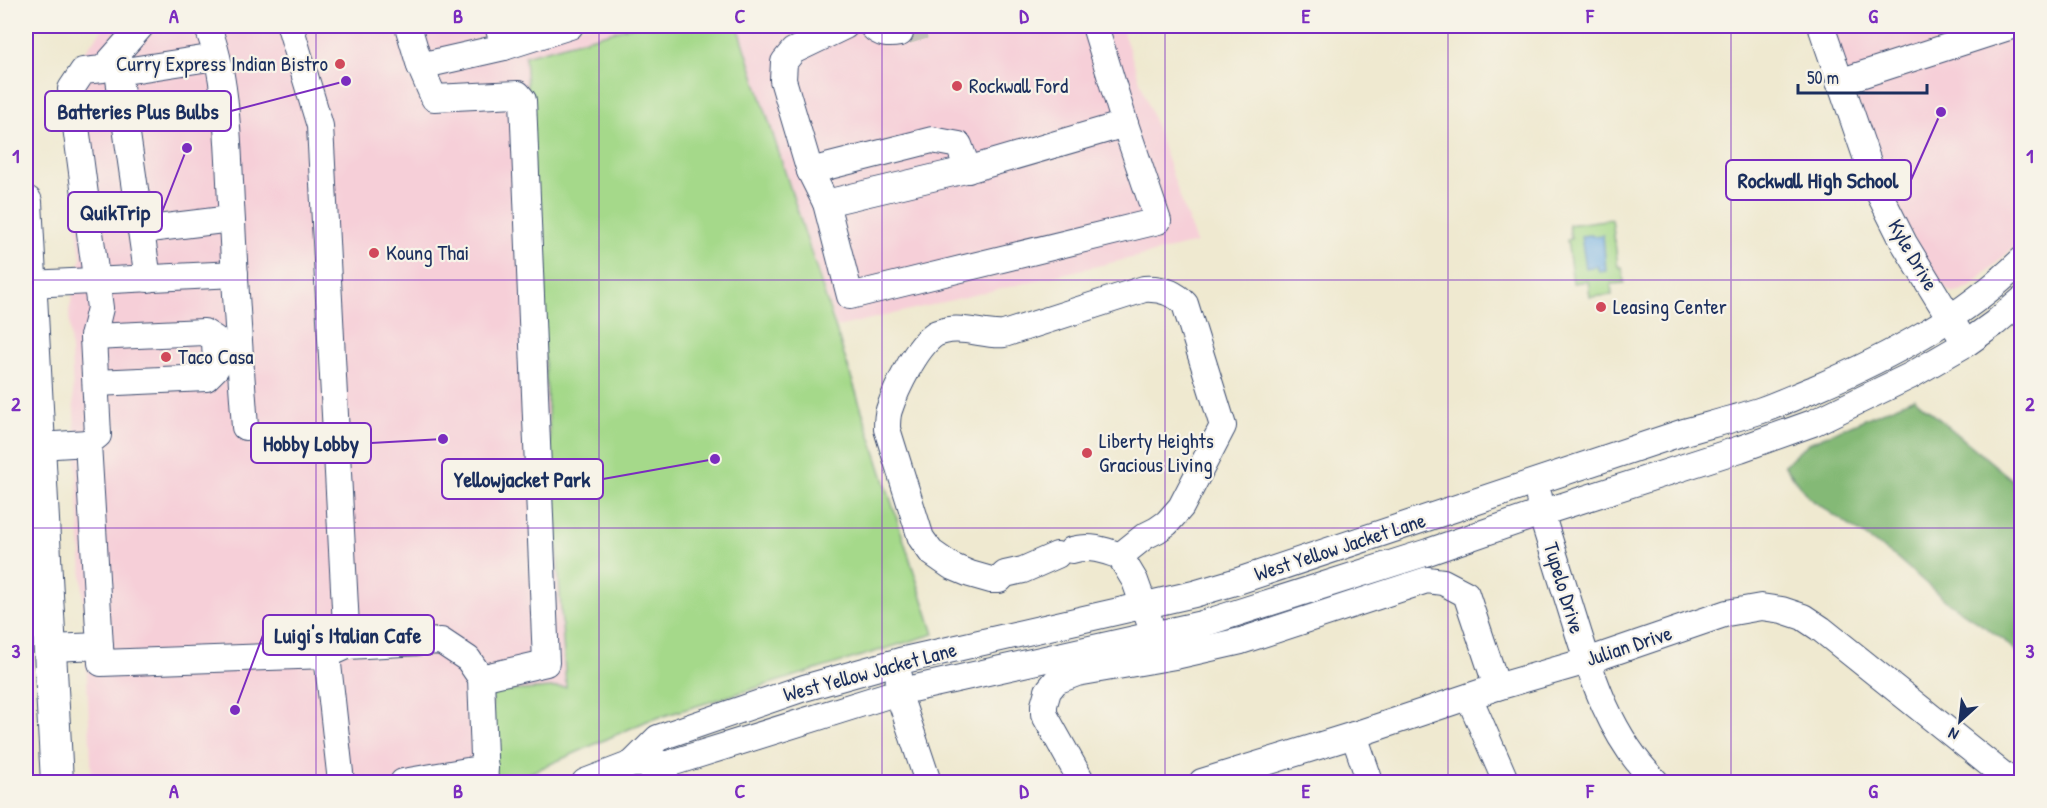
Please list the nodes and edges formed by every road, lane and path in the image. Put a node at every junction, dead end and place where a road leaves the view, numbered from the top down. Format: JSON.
{"nodes":[{"id":1,"x":141,"y":26,"type":"edge"},
{"id":2,"x":207,"y":26,"type":"edge"},
{"id":3,"x":290,"y":26,"type":"edge"},
{"id":4,"x":408,"y":26,"type":"edge"},
{"id":5,"x":570,"y":26,"type":"edge"},
{"id":6,"x":845,"y":26,"type":"edge"},
{"id":7,"x":872,"y":26,"type":"edge"},
{"id":8,"x":1095,"y":26,"type":"edge"},
{"id":9,"x":1821,"y":26,"type":"edge"},
{"id":10,"x":2012,"y":26,"type":"edge"},
{"id":11,"x":900,"y":33,"type":"tunnel mouth"},
{"id":12,"x":501,"y":36,"type":"edge"},
{"id":13,"x":216,"y":57,"type":"junction"},
{"id":14,"x":117,"y":62,"type":"junction"},
{"id":15,"x":420,"y":66,"type":"junction"},
{"id":16,"x":1839,"y":82,"type":"junction"},
{"id":17,"x":1125,"y":124,"type":"junction"},
{"id":18,"x":968,"y":170,"type":"junction"},
{"id":19,"x":810,"y":171,"type":"junction"},
{"id":20,"x":26,"y":201,"type":"edge"},
{"id":21,"x":826,"y":203,"type":"junction"},
{"id":22,"x":231,"y":219,"type":"junction"},
{"id":23,"x":141,"y":230,"type":"junction"},
{"id":24,"x":2022,"y":260,"type":"edge"},
{"id":25,"x":235,"y":274,"type":"junction"},
{"id":26,"x":148,"y":279,"type":"junction"},
{"id":27,"x":97,"y":281,"type":"junction"},
{"id":28,"x":30,"y":284,"type":"junction"},
{"id":29,"x":2022,"y":300,"type":"edge"},
{"id":30,"x":1949,"y":318,"type":"junction"},
{"id":31,"x":93,"y":337,"type":"junction"},
{"id":32,"x":1967,"y":343,"type":"junction"},
{"id":33,"x":96,"y":383,"type":"junction"},
{"id":34,"x":244,"y":427,"type":"dead end"},
{"id":35,"x":88,"y":443,"type":"junction"},
{"id":36,"x":32,"y":446,"type":"edge"},
{"id":37,"x":1538,"y":481,"type":"junction"},
{"id":38,"x":1540,"y":513,"type":"junction"},
{"id":39,"x":1120,"y":556,"type":"junction"},
{"id":40,"x":1144,"y":605,"type":"junction"},
{"id":41,"x":26,"y":627,"type":"edge"},
{"id":42,"x":1153,"y":635,"type":"junction"},
{"id":43,"x":100,"y":646,"type":"junction"},
{"id":44,"x":50,"y":648,"type":"junction"},
{"id":45,"x":337,"y":650,"type":"junction"},
{"id":46,"x":900,"y":661,"type":"junction"},
{"id":47,"x":1587,"y":661,"type":"junction"},
{"id":48,"x":481,"y":678,"type":"junction"},
{"id":49,"x":1497,"y":687,"type":"junction"},
{"id":50,"x":898,"y":692,"type":"junction"},
{"id":51,"x":1469,"y":697,"type":"junction"},
{"id":52,"x":54,"y":729,"type":"junction"},
{"id":53,"x":1354,"y":735,"type":"junction"},
{"id":54,"x":485,"y":775,"type":"edge"},
{"id":55,"x":628,"y":775,"type":"edge"},
{"id":56,"x":921,"y":775,"type":"edge"},
{"id":57,"x":57,"y":783,"type":"edge"},
{"id":58,"x":341,"y":783,"type":"edge"},
{"id":59,"x":403,"y":783,"type":"edge"},
{"id":60,"x":585,"y":783,"type":"edge"},
{"id":61,"x":1082,"y":783,"type":"edge"},
{"id":62,"x":1202,"y":783,"type":"edge"},
{"id":63,"x":1370,"y":783,"type":"edge"},
{"id":64,"x":1506,"y":783,"type":"edge"},
{"id":65,"x":1656,"y":783,"type":"edge"},
{"id":66,"x":2012,"y":783,"type":"edge"}],
"edges":[{"from":1,"to":14,"type":"street"},
{"from":2,"to":13,"type":"street"},
{"from":3,"to":45,"type":"street"},
{"from":4,"to":15,"type":"street"},
{"from":5,"to":12,"type":"street"},
{"from":6,"to":19,"type":"street"},
{"from":7,"to":11,"type":"street"},
{"from":8,"to":17,"type":"street"},
{"from":9,"to":16,"type":"street","name":"Kyle Drive"},
{"from":10,"to":16,"type":"street"},
{"from":12,"to":15,"type":"street"},
{"from":13,"to":14,"type":"street"},
{"from":13,"to":22,"type":"street"},
{"from":14,"to":23,"type":"street"},
{"from":14,"to":27,"type":"street"},
{"from":15,"to":48,"type":"street"},
{"from":16,"to":30,"type":"street","name":"Kyle Drive"},
{"from":17,"to":18,"type":"street"},
{"from":17,"to":21,"type":"street"},
{"from":18,"to":19,"type":"street"},
{"from":18,"to":21,"type":"street"},
{"from":19,"to":21,"type":"street"},
{"from":20,"to":28,"type":"main road"},
{"from":22,"to":23,"type":"street"},
{"from":22,"to":25,"type":"street"},
{"from":23,"to":26,"type":"street"},
{"from":24,"to":30,"type":"street","name":"West Yellow Jacket Lane"},
{"from":25,"to":26,"type":"street"},
{"from":25,"to":34,"type":"street"},
{"from":26,"to":27,"type":"street"},
{"from":27,"to":28,"type":"street"},
{"from":27,"to":31,"type":"street"},
{"from":28,"to":36,"type":"main road"},
{"from":29,"to":32,"type":"street","name":"West Yellow Jacket Lane"},
{"from":30,"to":32,"type":"street","name":"Kyle Drive"},
{"from":30,"to":37,"type":"street","name":"West Yellow Jacket Lane"},
{"from":31,"to":33,"type":"street"},
{"from":31,"to":33,"type":"street"},
{"from":32,"to":38,"type":"street","name":"West Yellow Jacket Lane"},
{"from":33,"to":35,"type":"street"},
{"from":35,"to":36,"type":"street"},
{"from":35,"to":43,"type":"street"},
{"from":36,"to":44,"type":"main road"},
{"from":37,"to":38,"type":"street","name":"Tupelo Drive"},
{"from":37,"to":40,"type":"street","name":"West Yellow Jacket Lane"},
{"from":38,"to":42,"type":"street","name":"West Yellow Jacket Lane"},
{"from":38,"to":47,"type":"street","name":"Tupelo Drive"},
{"from":39,"to":39,"type":"street"},
{"from":39,"to":40,"type":"street"},
{"from":40,"to":42,"type":"street"},
{"from":40,"to":46,"type":"street","name":"West Yellow Jacket Lane"},
{"from":41,"to":52,"type":"main road"},
{"from":42,"to":50,"type":"street","name":"West Yellow Jacket Lane"},
{"from":43,"to":44,"type":"street"},
{"from":43,"to":45,"type":"street"},
{"from":44,"to":52,"type":"main road"},
{"from":45,"to":48,"type":"street"},
{"from":45,"to":58,"type":"street"},
{"from":46,"to":50,"type":"street"},
{"from":46,"to":55,"type":"street","name":"West Yellow Jacket Lane"},
{"from":47,"to":49,"type":"street","name":"Julian Drive"},
{"from":47,"to":65,"type":"street","name":"Tupelo Drive"},
{"from":47,"to":66,"type":"street","name":"Julian Drive"},
{"from":48,"to":54,"type":"street"},
{"from":49,"to":51,"type":"street","name":"Julian Drive"},
{"from":49,"to":61,"type":"street"},
{"from":50,"to":55,"type":"street","name":"West Yellow Jacket Lane"},
{"from":50,"to":56,"type":"street"},
{"from":51,"to":53,"type":"street","name":"Julian Drive"},
{"from":51,"to":64,"type":"street"},
{"from":52,"to":57,"type":"main road"},
{"from":53,"to":62,"type":"street","name":"Julian Drive"},
{"from":53,"to":63,"type":"street"},
{"from":54,"to":59,"type":"street"},
{"from":55,"to":60,"type":"street","name":"West Yellow Jacket Lane"}]}
